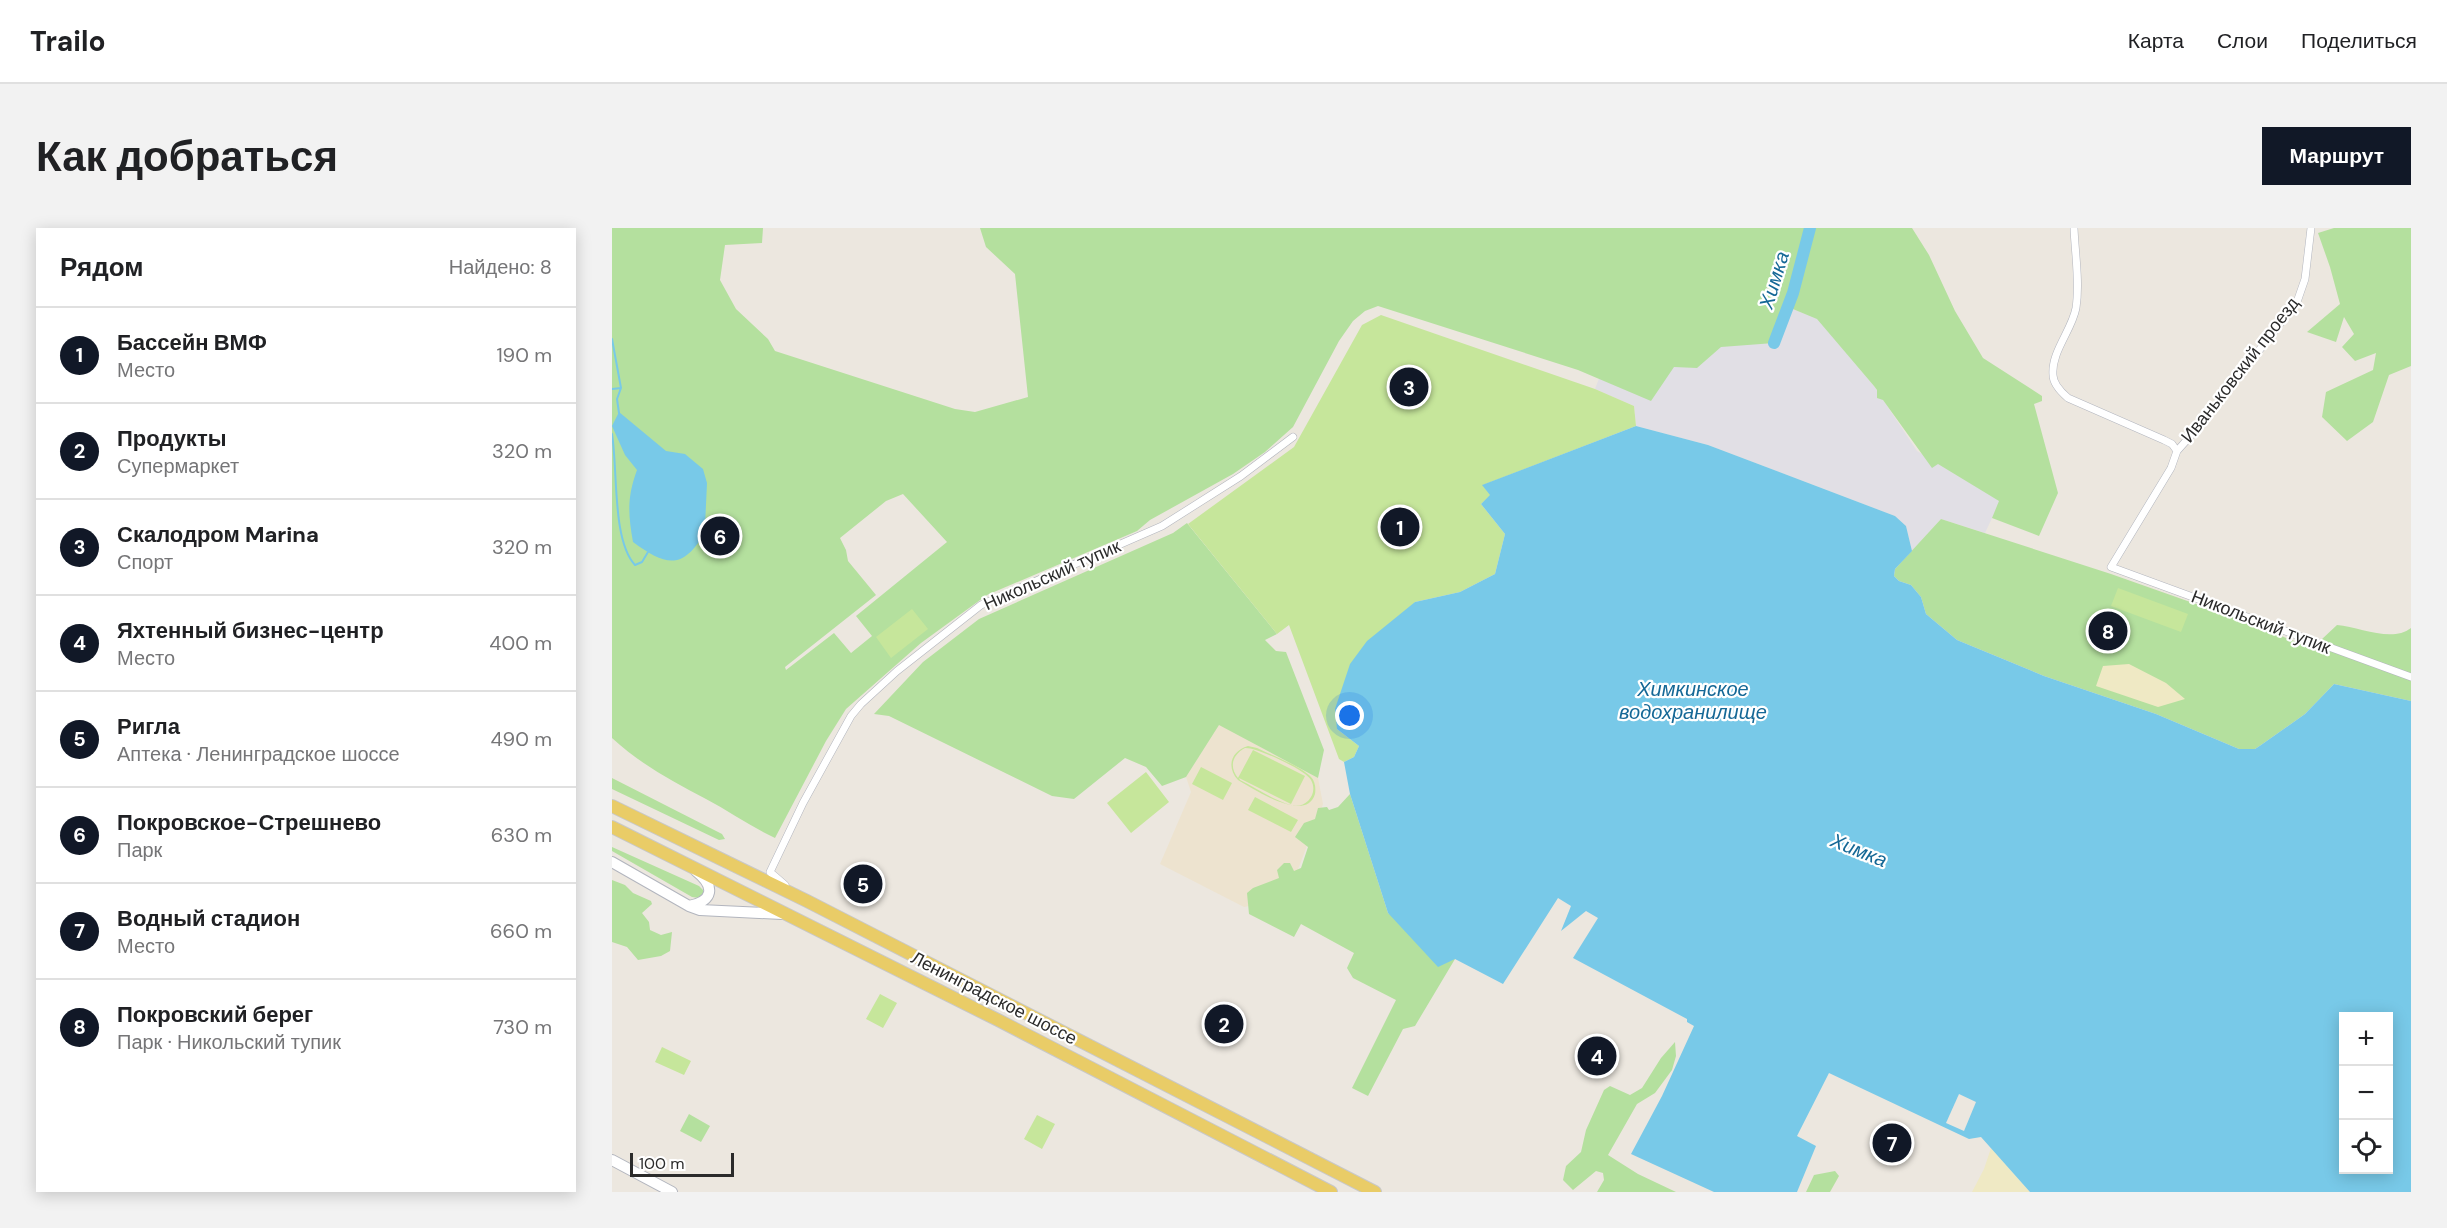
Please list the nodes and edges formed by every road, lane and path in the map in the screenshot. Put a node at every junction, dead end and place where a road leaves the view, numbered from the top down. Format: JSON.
{"nodes":[{"id":1,"x":2074,"y":228,"type":"edge"},
{"id":2,"x":2311,"y":228,"type":"edge"},
{"id":3,"x":1293,"y":437,"type":"dead end"},
{"id":4,"x":2177,"y":451,"type":"junction"},
{"id":5,"x":2111,"y":567,"type":"joint"},
{"id":6,"x":2411,"y":677,"type":"edge"},
{"id":7,"x":612,"y":806,"type":"edge"},
{"id":8,"x":612,"y":827,"type":"edge"},
{"id":9,"x":612,"y":862,"type":"edge"},
{"id":10,"x":689,"y":865,"type":"junction"},
{"id":11,"x":807,"y":901,"type":"junction"},
{"id":12,"x":689,"y":906,"type":"junction"},
{"id":13,"x":790,"y":915,"type":"junction"},
{"id":14,"x":612,"y":1160,"type":"edge"},
{"id":15,"x":672,"y":1192,"type":"edge"},
{"id":16,"x":1331,"y":1192,"type":"edge"},
{"id":17,"x":1375,"y":1192,"type":"edge"}],
"edges":[{"from":1,"to":4,"type":"street"},
{"from":2,"to":4,"type":"street","name":"Иваньковский проезд"},
{"from":3,"to":11,"type":"street","name":"Никольский тупик"},
{"from":4,"to":5,"type":"street","name":"Иваньковский проезд"},
{"from":5,"to":6,"type":"street","name":"Никольский тупик"},
{"from":7,"to":11,"type":"main road","name":"Ленинградское шоссе"},
{"from":8,"to":10,"type":"main road","name":"Ленинградское шоссе"},
{"from":9,"to":12,"type":"street"},
{"from":10,"to":12,"type":"street"},
{"from":10,"to":13,"type":"main road","name":"Ленинградское шоссе"},
{"from":11,"to":17,"type":"main road","name":"Ленинградское шоссе"},
{"from":12,"to":13,"type":"street"},
{"from":13,"to":16,"type":"main road","name":"Ленинградское шоссе"},
{"from":14,"to":15,"type":"street"}]}
